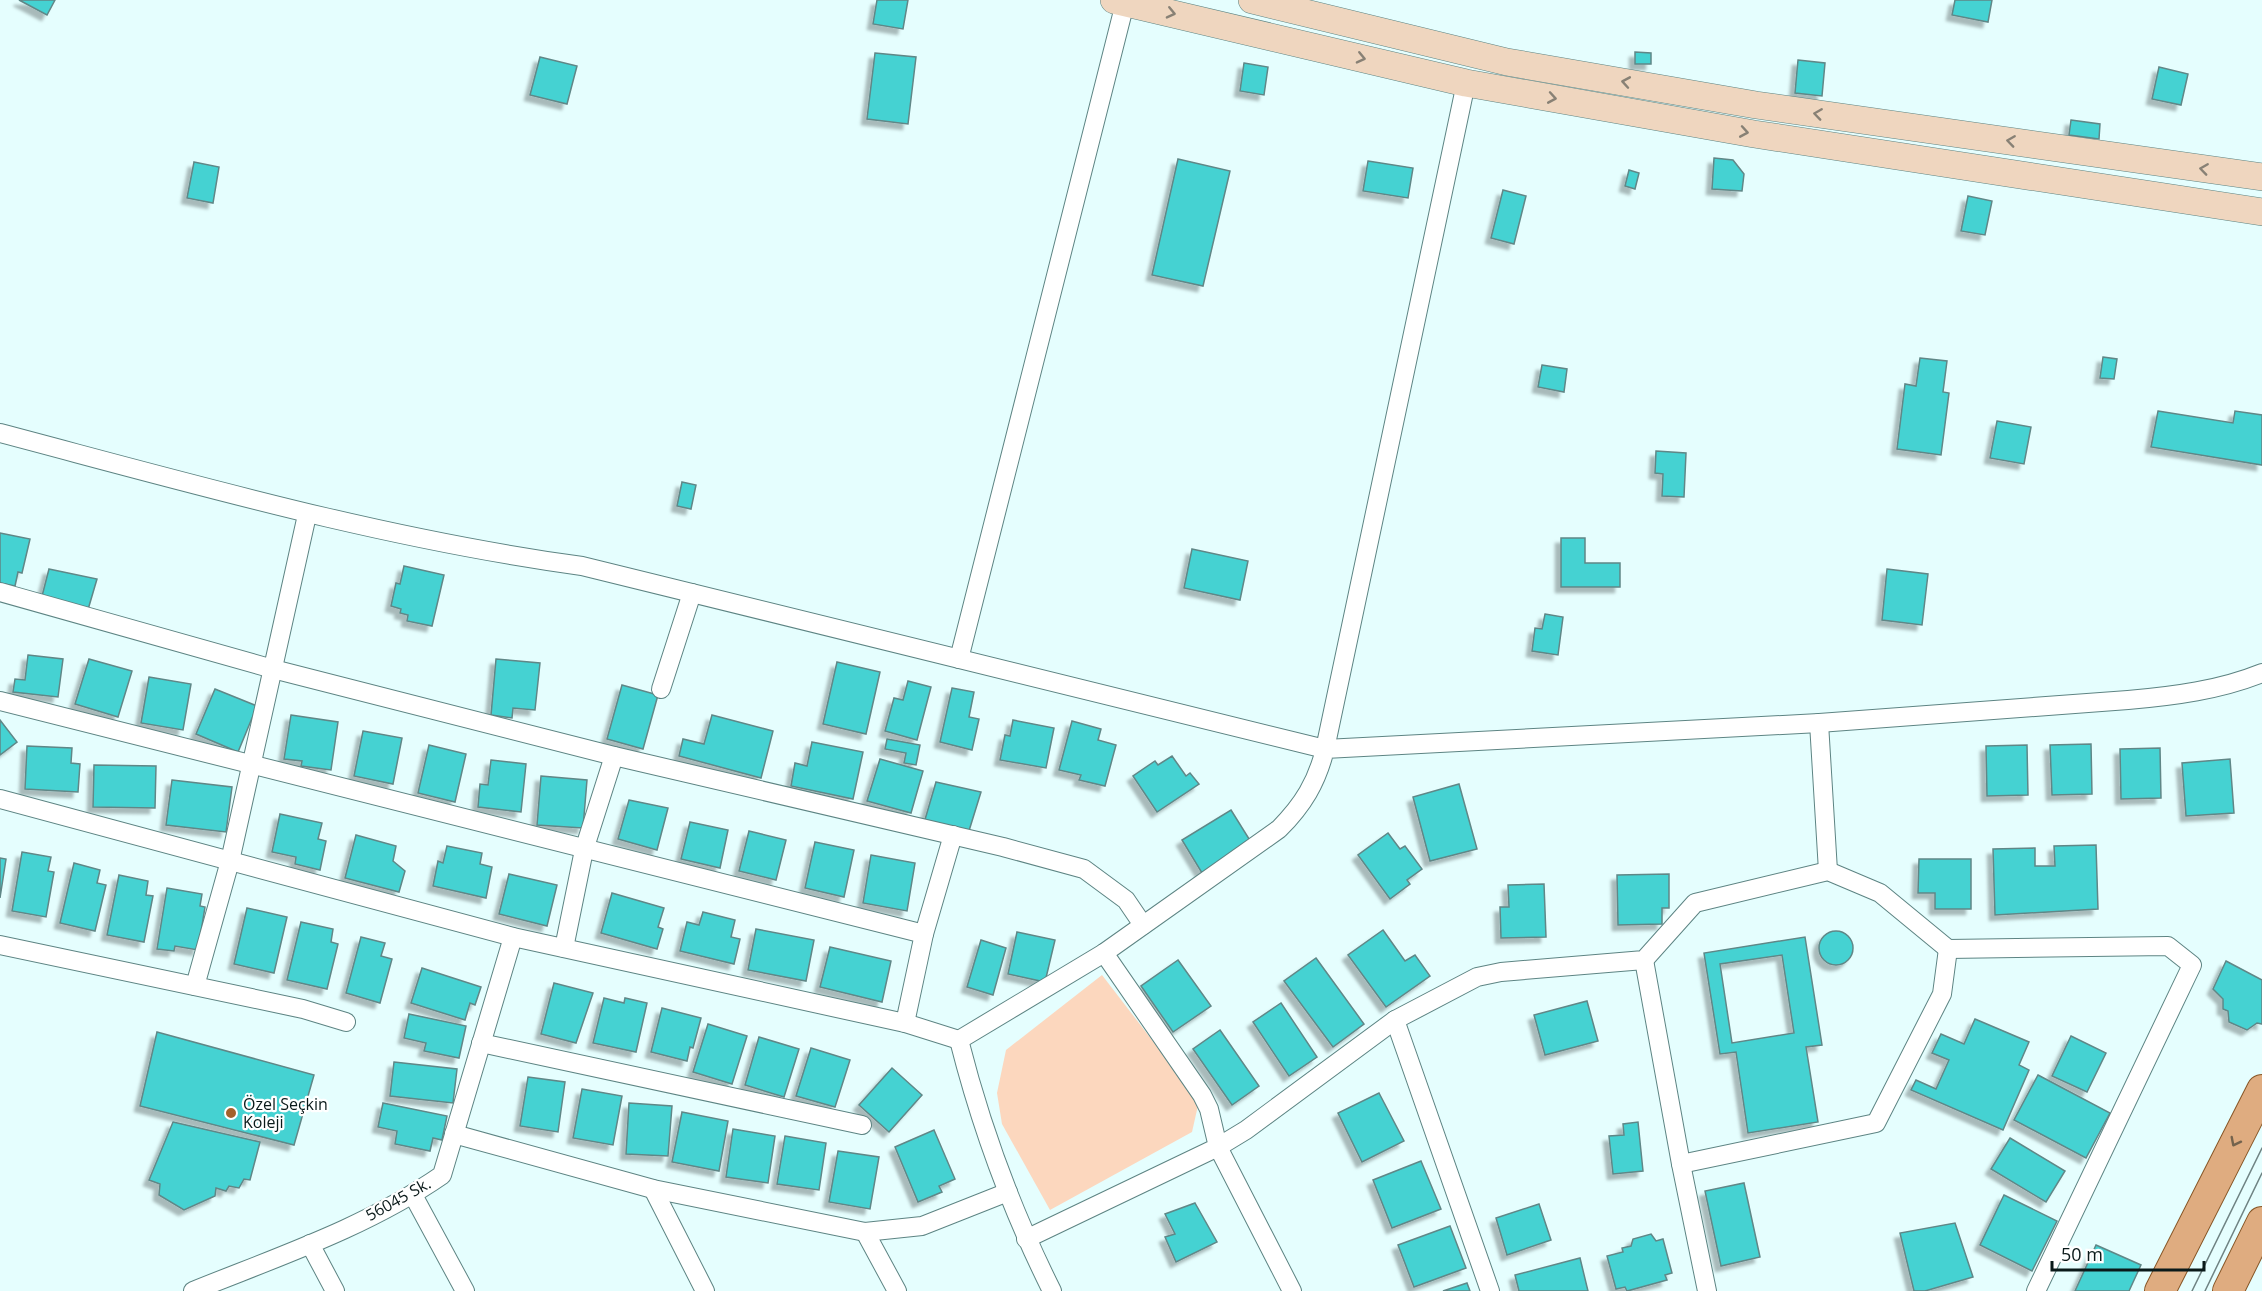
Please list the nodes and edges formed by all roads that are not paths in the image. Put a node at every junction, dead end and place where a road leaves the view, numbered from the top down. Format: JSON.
{"nodes":[{"id":1,"x":1252,"y":0,"type":"edge"},
{"id":2,"x":1120,"y":1,"type":"edge"},
{"id":3,"x":1466,"y":83,"type":"junction"},
{"id":4,"x":2262,"y":177,"type":"edge"},
{"id":5,"x":2262,"y":212,"type":"edge"},
{"id":6,"x":0,"y":432,"type":"edge"},
{"id":7,"x":307,"y":515,"type":"junction"},
{"id":8,"x":0,"y":592,"type":"edge"},
{"id":9,"x":692,"y":593,"type":"junction"},
{"id":10,"x":959,"y":659,"type":"junction"},
{"id":11,"x":273,"y":669,"type":"junction"},
{"id":12,"x":2262,"y":673,"type":"edge"},
{"id":13,"x":661,"y":689,"type":"dead end"},
{"id":14,"x":0,"y":701,"type":"edge"},
{"id":15,"x":1819,"y":723,"type":"junction"},
{"id":16,"x":1325,"y":749,"type":"junction"},
{"id":17,"x":614,"y":756,"type":"junction"},
{"id":18,"x":249,"y":764,"type":"junction"},
{"id":19,"x":0,"y":799,"type":"edge"},
{"id":20,"x":953,"y":835,"type":"junction"},
{"id":21,"x":584,"y":850,"type":"junction"},
{"id":22,"x":230,"y":861,"type":"junction"},
{"id":23,"x":1828,"y":871,"type":"junction"},
{"id":24,"x":1143,"y":925,"type":"junction"},
{"id":25,"x":924,"y":934,"type":"junction"},
{"id":26,"x":513,"y":937,"type":"junction"},
{"id":27,"x":0,"y":945,"type":"edge"},
{"id":28,"x":564,"y":948,"type":"junction"},
{"id":29,"x":1948,"y":949,"type":"junction"},
{"id":30,"x":1104,"y":953,"type":"junction"},
{"id":31,"x":1644,"y":960,"type":"junction"},
{"id":32,"x":195,"y":986,"type":"junction"},
{"id":33,"x":1395,"y":1020,"type":"junction"},
{"id":34,"x":346,"y":1022,"type":"dead end"},
{"id":35,"x":904,"y":1023,"type":"junction"},
{"id":36,"x":959,"y":1040,"type":"junction"},
{"id":37,"x":481,"y":1042,"type":"junction"},
{"id":38,"x":2262,"y":1090,"type":"edge"},
{"id":39,"x":862,"y":1125,"type":"dead end"},
{"id":40,"x":454,"y":1134,"type":"junction"},
{"id":41,"x":1218,"y":1147,"type":"junction"},
{"id":42,"x":1681,"y":1164,"type":"junction"},
{"id":43,"x":653,"y":1189,"type":"junction"},
{"id":44,"x":1008,"y":1192,"type":"junction"},
{"id":45,"x":413,"y":1195,"type":"junction"},
{"id":46,"x":2262,"y":1222,"type":"edge"},
{"id":47,"x":865,"y":1232,"type":"junction"},
{"id":48,"x":1026,"y":1239,"type":"junction"},
{"id":49,"x":310,"y":1244,"type":"junction"},
{"id":50,"x":193,"y":1291,"type":"edge"},
{"id":51,"x":334,"y":1291,"type":"edge"},
{"id":52,"x":465,"y":1291,"type":"edge"},
{"id":53,"x":705,"y":1291,"type":"edge"},
{"id":54,"x":897,"y":1291,"type":"edge"},
{"id":55,"x":1052,"y":1291,"type":"edge"},
{"id":56,"x":1292,"y":1291,"type":"edge"},
{"id":57,"x":1490,"y":1291,"type":"edge"},
{"id":58,"x":1707,"y":1291,"type":"edge"},
{"id":59,"x":2036,"y":1291,"type":"edge"},
{"id":60,"x":2160,"y":1291,"type":"edge"},
{"id":61,"x":2228,"y":1291,"type":"edge"}],
"edges":[{"from":4,"to":1,"type":"main road","one_way":true},
{"from":2,"to":3,"type":"main road","one_way":true},
{"from":2,"to":10,"type":"street"},
{"from":3,"to":5,"type":"main road","one_way":true},
{"from":3,"to":16,"type":"street"},
{"from":6,"to":7,"type":"street"},
{"from":7,"to":9,"type":"street"},
{"from":7,"to":11,"type":"street"},
{"from":8,"to":11,"type":"street"},
{"from":9,"to":10,"type":"street"},
{"from":9,"to":13,"type":"street"},
{"from":10,"to":16,"type":"street"},
{"from":11,"to":17,"type":"street"},
{"from":11,"to":18,"type":"street"},
{"from":12,"to":15,"type":"street"},
{"from":14,"to":18,"type":"street"},
{"from":15,"to":16,"type":"street"},
{"from":15,"to":23,"type":"street"},
{"from":16,"to":24,"type":"street"},
{"from":17,"to":20,"type":"street"},
{"from":17,"to":21,"type":"street"},
{"from":18,"to":21,"type":"street"},
{"from":18,"to":22,"type":"street"},
{"from":19,"to":22,"type":"street"},
{"from":20,"to":24,"type":"street"},
{"from":20,"to":25,"type":"street"},
{"from":21,"to":25,"type":"street"},
{"from":21,"to":28,"type":"street"},
{"from":22,"to":26,"type":"street"},
{"from":22,"to":32,"type":"street"},
{"from":23,"to":29,"type":"street"},
{"from":23,"to":31,"type":"street"},
{"from":24,"to":30,"type":"street"},
{"from":25,"to":35,"type":"street"},
{"from":26,"to":28,"type":"street"},
{"from":26,"to":37,"type":"street","name":"56045 Sk."},
{"from":27,"to":32,"type":"street"},
{"from":28,"to":35,"type":"street"},
{"from":29,"to":42,"type":"street"},
{"from":29,"to":59,"type":"street"},
{"from":30,"to":36,"type":"street"},
{"from":30,"to":41,"type":"street"},
{"from":31,"to":33,"type":"street"},
{"from":31,"to":42,"type":"street"},
{"from":32,"to":34,"type":"street"},
{"from":33,"to":41,"type":"street"},
{"from":33,"to":57,"type":"street"},
{"from":35,"to":36,"type":"street"},
{"from":36,"to":44,"type":"street"},
{"from":37,"to":39,"type":"street"},
{"from":37,"to":40,"type":"street","name":"56045 Sk."},
{"from":38,"to":60,"type":"main road","one_way":true},
{"from":40,"to":43,"type":"street"},
{"from":40,"to":45,"type":"street","name":"56045 Sk."},
{"from":41,"to":48,"type":"street"},
{"from":41,"to":56,"type":"street"},
{"from":42,"to":58,"type":"street"},
{"from":43,"to":47,"type":"street"},
{"from":43,"to":53,"type":"street"},
{"from":44,"to":47,"type":"street"},
{"from":44,"to":48,"type":"street"},
{"from":45,"to":49,"type":"street","name":"56045 Sk."},
{"from":45,"to":52,"type":"street"},
{"from":46,"to":61,"type":"main road"},
{"from":47,"to":54,"type":"street"},
{"from":48,"to":55,"type":"street"},
{"from":49,"to":50,"type":"street","name":"56045 Sk."},
{"from":49,"to":51,"type":"street"}]}
